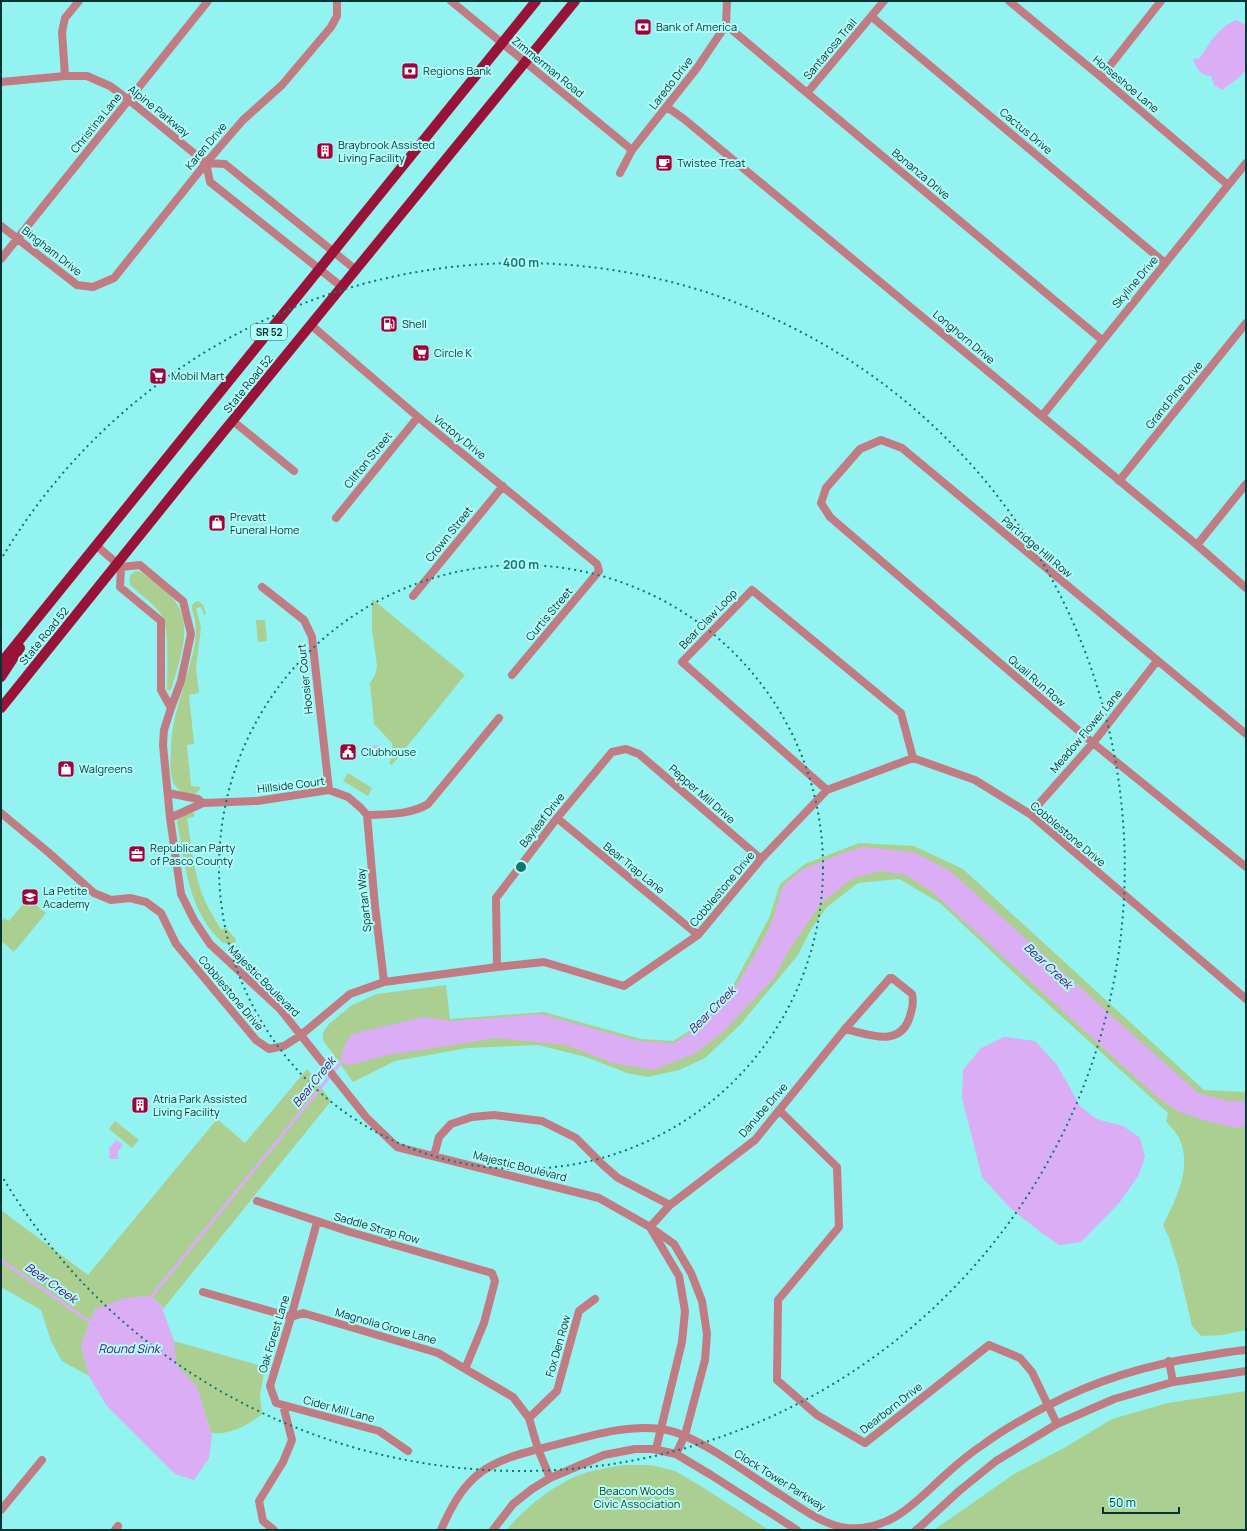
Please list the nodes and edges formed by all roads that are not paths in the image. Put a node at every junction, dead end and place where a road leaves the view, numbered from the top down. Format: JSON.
{"nodes":[{"id":1,"x":79,"y":1,"type":"edge"},
{"id":2,"x":208,"y":1,"type":"edge"},
{"id":3,"x":338,"y":1,"type":"edge"},
{"id":4,"x":451,"y":1,"type":"edge"},
{"id":5,"x":536,"y":1,"type":"edge"},
{"id":6,"x":575,"y":1,"type":"edge"},
{"id":7,"x":727,"y":1,"type":"edge"},
{"id":8,"x":884,"y":1,"type":"edge"},
{"id":9,"x":1009,"y":1,"type":"edge"},
{"id":10,"x":1161,"y":1,"type":"edge"},
{"id":11,"x":872,"y":16,"type":"junction"},
{"id":12,"x":726,"y":25,"type":"junction"},
{"id":13,"x":502,"y":44,"type":"junction"},
{"id":14,"x":526,"y":63,"type":"junction"},
{"id":15,"x":65,"y":76,"type":"junction"},
{"id":16,"x":1101,"y":77,"type":"junction"},
{"id":17,"x":1,"y":82,"type":"edge"},
{"id":18,"x":808,"y":93,"type":"junction"},
{"id":19,"x":129,"y":100,"type":"junction"},
{"id":20,"x":667,"y":107,"type":"junction"},
{"id":21,"x":632,"y":150,"type":"junction"},
{"id":22,"x":206,"y":163,"type":"junction"},
{"id":23,"x":1246,"y":163,"type":"edge"},
{"id":24,"x":620,"y":173,"type":"dead end"},
{"id":25,"x":1228,"y":185,"type":"junction"},
{"id":26,"x":1,"y":226,"type":"edge"},
{"id":27,"x":18,"y":238,"type":"junction"},
{"id":28,"x":333,"y":251,"type":"junction"},
{"id":29,"x":1,"y":259,"type":"edge"},
{"id":30,"x":1165,"y":263,"type":"junction"},
{"id":31,"x":319,"y":269,"type":"junction"},
{"id":32,"x":356,"y":270,"type":"junction"},
{"id":33,"x":93,"y":287,"type":"joint"},
{"id":34,"x":342,"y":287,"type":"junction"},
{"id":35,"x":1246,"y":323,"type":"edge"},
{"id":36,"x":310,"y":325,"type":"junction"},
{"id":37,"x":1102,"y":340,"type":"junction"},
{"id":38,"x":1042,"y":416,"type":"junction"},
{"id":39,"x":418,"y":417,"type":"junction"},
{"id":40,"x":233,"y":421,"type":"junction"},
{"id":41,"x":294,"y":471,"type":"dead end"},
{"id":42,"x":1119,"y":481,"type":"junction"},
{"id":43,"x":1246,"y":484,"type":"edge"},
{"id":44,"x":503,"y":486,"type":"junction"},
{"id":45,"x":821,"y":503,"type":"joint"},
{"id":46,"x":336,"y":518,"type":"dead end"},
{"id":47,"x":1197,"y":545,"type":"junction"},
{"id":48,"x":97,"y":546,"type":"junction"},
{"id":49,"x":597,"y":564,"type":"joint"},
{"id":50,"x":119,"y":565,"type":"junction"},
{"id":51,"x":262,"y":587,"type":"dead end"},
{"id":52,"x":1246,"y":588,"type":"edge"},
{"id":53,"x":413,"y":596,"type":"dead end"},
{"id":54,"x":34,"y":622,"type":"junction"},
{"id":55,"x":1157,"y":661,"type":"junction"},
{"id":56,"x":1,"y":663,"type":"edge"},
{"id":57,"x":512,"y":675,"type":"dead end"},
{"id":58,"x":1,"y":677,"type":"edge"},
{"id":59,"x":1,"y":708,"type":"edge"},
{"id":60,"x":171,"y":708,"type":"junction"},
{"id":61,"x":498,"y":718,"type":"dead end"},
{"id":62,"x":1246,"y":734,"type":"edge"},
{"id":63,"x":1093,"y":743,"type":"junction"},
{"id":64,"x":626,"y":749,"type":"joint"},
{"id":65,"x":913,"y":758,"type":"junction"},
{"id":66,"x":329,"y":790,"type":"junction"},
{"id":67,"x":827,"y":790,"type":"junction"},
{"id":68,"x":168,"y":793,"type":"junction"},
{"id":69,"x":203,"y":803,"type":"junction"},
{"id":70,"x":1,"y":813,"type":"edge"},
{"id":71,"x":1030,"y":814,"type":"junction"},
{"id":72,"x":367,"y":815,"type":"junction"},
{"id":73,"x":170,"y":818,"type":"junction"},
{"id":74,"x":557,"y":818,"type":"junction"},
{"id":75,"x":761,"y":859,"type":"junction"},
{"id":76,"x":1246,"y":867,"type":"edge"},
{"id":77,"x":698,"y":934,"type":"junction"},
{"id":78,"x":497,"y":967,"type":"junction"},
{"id":79,"x":384,"y":982,"type":"junction"},
{"id":80,"x":1246,"y":999,"type":"edge"},
{"id":81,"x":845,"y":1029,"type":"junction"},
{"id":82,"x":301,"y":1035,"type":"junction"},
{"id":83,"x":779,"y":1110,"type":"junction"},
{"id":84,"x":434,"y":1156,"type":"junction"},
{"id":85,"x":257,"y":1201,"type":"dead end"},
{"id":86,"x":670,"y":1205,"type":"junction"},
{"id":87,"x":317,"y":1222,"type":"junction"},
{"id":88,"x":650,"y":1227,"type":"junction"},
{"id":89,"x":204,"y":1292,"type":"dead end"},
{"id":90,"x":595,"y":1299,"type":"dead end"},
{"id":91,"x":292,"y":1317,"type":"junction"},
{"id":92,"x":1246,"y":1350,"type":"edge"},
{"id":93,"x":1169,"y":1361,"type":"junction"},
{"id":94,"x":465,"y":1369,"type":"junction"},
{"id":95,"x":1246,"y":1371,"type":"edge"},
{"id":96,"x":1173,"y":1382,"type":"junction"},
{"id":97,"x":283,"y":1405,"type":"junction"},
{"id":98,"x":1048,"y":1405,"type":"junction"},
{"id":99,"x":529,"y":1418,"type":"junction"},
{"id":100,"x":1057,"y":1424,"type":"junction"},
{"id":101,"x":662,"y":1428,"type":"junction"},
{"id":102,"x":685,"y":1435,"type":"junction"},
{"id":103,"x":538,"y":1449,"type":"junction"},
{"id":104,"x":656,"y":1449,"type":"junction"},
{"id":105,"x":408,"y":1451,"type":"dead end"},
{"id":106,"x":676,"y":1454,"type":"junction"},
{"id":107,"x":42,"y":1460,"type":"dead end"},
{"id":108,"x":550,"y":1478,"type":"junction"},
{"id":109,"x":1,"y":1510,"type":"edge"},
{"id":110,"x":274,"y":1530,"type":"edge"},
{"id":111,"x":441,"y":1530,"type":"edge"},
{"id":112,"x":493,"y":1530,"type":"edge"},
{"id":113,"x":797,"y":1530,"type":"edge"},
{"id":114,"x":916,"y":1530,"type":"edge"}],
"edges":[{"from":1,"to":15,"type":"street"},
{"from":2,"to":19,"type":"street","name":"Christina Lane"},
{"from":3,"to":22,"type":"street","name":"Karen Drive"},
{"from":4,"to":13,"type":"street","name":"Zimmerman Road"},
{"from":5,"to":13,"type":"main road","name":"State Road 52","number":"SR 52"},
{"from":6,"to":14,"type":"main road","name":"State Road 52","number":"SR 52"},
{"from":7,"to":12,"type":"street"},
{"from":8,"to":11,"type":"street","name":"Santarosa Trail"},
{"from":9,"to":16,"type":"street","name":"Horseshoe Lane"},
{"from":10,"to":16,"type":"street"},
{"from":11,"to":18,"type":"street","name":"Santarosa Trail"},
{"from":11,"to":30,"type":"street","name":"Cactus Drive"},
{"from":12,"to":18,"type":"street","name":"Bonanza Drive"},
{"from":12,"to":20,"type":"street","name":"Laredo Drive"},
{"from":13,"to":14,"type":"street","name":"Zimmerman Road"},
{"from":13,"to":28,"type":"main road","name":"State Road 52","number":"SR 52"},
{"from":14,"to":21,"type":"street","name":"Zimmerman Road"},
{"from":14,"to":32,"type":"main road","name":"State Road 52","number":"SR 52"},
{"from":15,"to":17,"type":"street","name":"Alpine Parkway"},
{"from":15,"to":19,"type":"street","name":"Alpine Parkway"},
{"from":16,"to":25,"type":"street","name":"Horseshoe Lane"},
{"from":18,"to":37,"type":"street","name":"Bonanza Drive"},
{"from":19,"to":22,"type":"street","name":"Alpine Parkway"},
{"from":19,"to":27,"type":"street","name":"Christina Lane"},
{"from":20,"to":21,"type":"street","name":"Laredo Drive"},
{"from":20,"to":38,"type":"street","name":"Longhorn Drive"},
{"from":21,"to":24,"type":"street","name":"Laredo Drive"},
{"from":22,"to":28,"type":"street"},
{"from":22,"to":31,"type":"street"},
{"from":22,"to":33,"type":"street","name":"Karen Drive"},
{"from":23,"to":25,"type":"street","name":"Skyline Drive"},
{"from":25,"to":30,"type":"street","name":"Skyline Drive"},
{"from":26,"to":27,"type":"street","name":"Bingham Drive"},
{"from":27,"to":29,"type":"street","name":"Christina Lane"},
{"from":27,"to":33,"type":"street","name":"Bingham Drive"},
{"from":28,"to":31,"type":"main road","name":"State Road 52","number":"SR 52"},
{"from":28,"to":32,"type":"street"},
{"from":30,"to":37,"type":"street","name":"Skyline Drive"},
{"from":31,"to":34,"type":"street"},
{"from":31,"to":48,"type":"main road","name":"State Road 52","number":"SR 52"},
{"from":32,"to":34,"type":"main road","name":"State Road 52","number":"SR 52"},
{"from":34,"to":36,"type":"main road","name":"State Road 52","number":"SR 52"},
{"from":35,"to":42,"type":"street","name":"Grand Pine Drive"},
{"from":36,"to":39,"type":"street","name":"Victory Drive"},
{"from":36,"to":40,"type":"main road","name":"State Road 52","number":"SR 52"},
{"from":37,"to":38,"type":"street","name":"Skyline Drive"},
{"from":38,"to":42,"type":"street","name":"Longhorn Drive"},
{"from":39,"to":44,"type":"street","name":"Victory Drive"},
{"from":39,"to":46,"type":"street","name":"Clifton Street"},
{"from":40,"to":41,"type":"street"},
{"from":40,"to":50,"type":"main road","name":"State Road 52","number":"SR 52"},
{"from":42,"to":47,"type":"street","name":"Longhorn Drive"},
{"from":43,"to":47,"type":"street"},
{"from":44,"to":49,"type":"street","name":"Victory Drive"},
{"from":44,"to":53,"type":"street","name":"Crown Street"},
{"from":45,"to":55,"type":"street","name":"Partridge Hill Row"},
{"from":45,"to":63,"type":"street","name":"Quail Run Row"},
{"from":47,"to":52,"type":"street","name":"Longhorn Drive"},
{"from":48,"to":50,"type":"street"},
{"from":48,"to":54,"type":"main road","name":"State Road 52","number":"SR 52"},
{"from":49,"to":57,"type":"street","name":"Curtis Street"},
{"from":50,"to":59,"type":"main road","name":"State Road 52","number":"SR 52"},
{"from":50,"to":60,"type":"street"},
{"from":50,"to":60,"type":"street","name":"Majestic Boulevard"},
{"from":51,"to":66,"type":"street","name":"Hoosier Court"},
{"from":54,"to":56,"type":"main road","name":"State Road 52","number":"SR 52"},
{"from":54,"to":58,"type":"main road"},
{"from":55,"to":62,"type":"street","name":"Partridge Hill Row"},
{"from":55,"to":63,"type":"street","name":"Meadow Flower Lane"},
{"from":60,"to":68,"type":"street","name":"Majestic Boulevard"},
{"from":61,"to":72,"type":"street"},
{"from":63,"to":71,"type":"street","name":"Meadow Flower Lane"},
{"from":63,"to":76,"type":"street","name":"Quail Run Row"},
{"from":64,"to":74,"type":"street","name":"Bayleaf Drive"},
{"from":64,"to":75,"type":"street","name":"Pepper Mill Drive"},
{"from":65,"to":67,"type":"street","name":"Cobblestone Drive"},
{"from":65,"to":67,"type":"street","name":"Bear Claw Loop"},
{"from":65,"to":71,"type":"street","name":"Cobblestone Drive"},
{"from":66,"to":69,"type":"street","name":"Hillside Court"},
{"from":66,"to":72,"type":"street","name":"Hillside Court"},
{"from":67,"to":75,"type":"street","name":"Cobblestone Drive"},
{"from":68,"to":69,"type":"street","name":"Hillside Court"},
{"from":68,"to":73,"type":"street","name":"Majestic Boulevard"},
{"from":69,"to":73,"type":"street","name":"Hillside Court"},
{"from":70,"to":82,"type":"street","name":"Cobblestone Drive"},
{"from":71,"to":80,"type":"street","name":"Cobblestone Drive"},
{"from":72,"to":79,"type":"street","name":"Spartan Way"},
{"from":73,"to":82,"type":"street","name":"Majestic Boulevard"},
{"from":74,"to":77,"type":"street","name":"Bear Trap Lane"},
{"from":74,"to":78,"type":"street","name":"Bayleaf Drive"},
{"from":75,"to":77,"type":"street","name":"Cobblestone Drive"},
{"from":77,"to":78,"type":"street","name":"Cobblestone Drive"},
{"from":78,"to":79,"type":"street","name":"Cobblestone Drive"},
{"from":79,"to":82,"type":"street","name":"Cobblestone Drive"},
{"from":81,"to":81,"type":"street","name":"Danube Drive"},
{"from":81,"to":83,"type":"street","name":"Danube Drive"},
{"from":82,"to":84,"type":"street","name":"Majestic Boulevard"},
{"from":83,"to":86,"type":"street","name":"Danube Drive"},
{"from":83,"to":98,"type":"street","name":"Dearborn Drive"},
{"from":84,"to":86,"type":"street"},
{"from":84,"to":88,"type":"street","name":"Majestic Boulevard"},
{"from":85,"to":87,"type":"street","name":"Saddle Strap Row"},
{"from":86,"to":88,"type":"street","name":"Danube Drive"},
{"from":87,"to":91,"type":"street","name":"Oak Forest Lane"},
{"from":87,"to":94,"type":"street","name":"Saddle Strap Row"},
{"from":88,"to":101,"type":"street"},
{"from":88,"to":102,"type":"street","name":"Majestic Boulevard"},
{"from":89,"to":91,"type":"street","name":"Magnolia Grove Lane"},
{"from":90,"to":99,"type":"street","name":"Fox Den Row"},
{"from":91,"to":94,"type":"street","name":"Magnolia Grove Lane"},
{"from":91,"to":97,"type":"street","name":"Oak Forest Lane"},
{"from":92,"to":93,"type":"street","name":"Clock Tower Parkway"},
{"from":93,"to":96,"type":"street"},
{"from":93,"to":98,"type":"street","name":"Clock Tower Parkway"},
{"from":94,"to":99,"type":"street","name":"Magnolia Grove Lane"},
{"from":95,"to":96,"type":"street"},
{"from":96,"to":100,"type":"street"},
{"from":97,"to":105,"type":"street","name":"Cider Mill Lane"},
{"from":97,"to":110,"type":"street","name":"Oak Forest Lane"},
{"from":98,"to":100,"type":"street","name":"Dearborn Drive"},
{"from":98,"to":102,"type":"street","name":"Clock Tower Parkway"},
{"from":99,"to":103,"type":"street","name":"Magnolia Grove Lane"},
{"from":100,"to":114,"type":"street"},
{"from":101,"to":102,"type":"street","name":"Clock Tower Parkway"},
{"from":101,"to":103,"type":"street","name":"Clock Tower Parkway"},
{"from":101,"to":104,"type":"street"},
{"from":102,"to":106,"type":"street","name":"Majestic Boulevard"},
{"from":103,"to":108,"type":"street","name":"Magnolia Grove Lane"},
{"from":103,"to":111,"type":"street","name":"Clock Tower Parkway"},
{"from":104,"to":106,"type":"street"},
{"from":104,"to":108,"type":"street"},
{"from":106,"to":113,"type":"street"},
{"from":107,"to":109,"type":"street"},
{"from":108,"to":112,"type":"street"}]}
